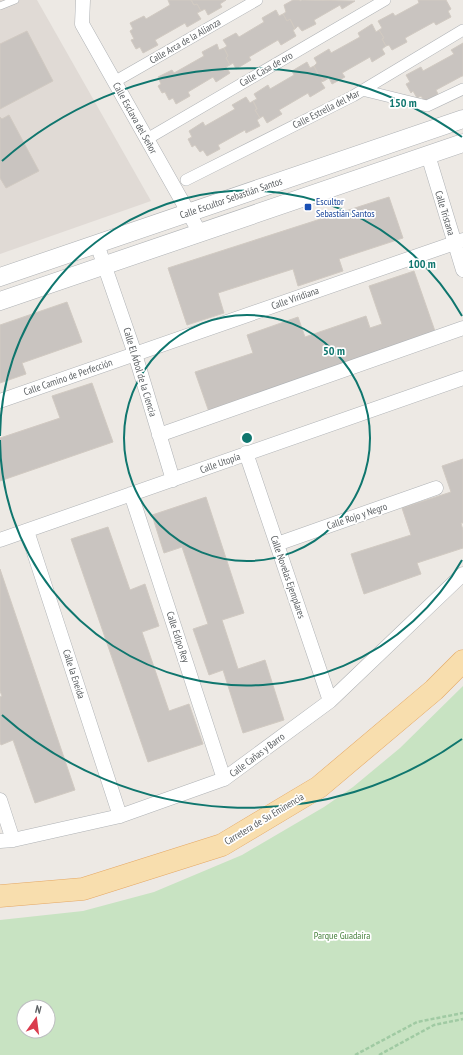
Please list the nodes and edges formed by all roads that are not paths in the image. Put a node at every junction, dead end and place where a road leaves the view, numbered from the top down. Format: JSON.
{"nodes":[{"id":1,"x":15,"y":0,"type":"edge"},
{"id":2,"x":83,"y":0,"type":"edge"},
{"id":3,"x":256,"y":0,"type":"edge"},
{"id":4,"x":385,"y":0,"type":"edge"},
{"id":5,"x":0,"y":6,"type":"edge"},
{"id":6,"x":463,"y":30,"type":"edge"},
{"id":7,"x":114,"y":82,"type":"junction"},
{"id":8,"x":362,"y":90,"type":"junction"},
{"id":9,"x":463,"y":90,"type":"edge"},
{"id":10,"x":463,"y":119,"type":"edge"},
{"id":11,"x":147,"y":139,"type":"junction"},
{"id":12,"x":463,"y":143,"type":"edge"},
{"id":13,"x":428,"y":155,"type":"junction"},
{"id":14,"x":186,"y":180,"type":"dead end"},
{"id":15,"x":188,"y":212,"type":"junction"},
{"id":16,"x":200,"y":233,"type":"junction"},
{"id":17,"x":459,"y":241,"type":"edge"},
{"id":18,"x":96,"y":244,"type":"junction"},
{"id":19,"x":105,"y":265,"type":"junction"},
{"id":20,"x":463,"y":270,"type":"edge"},
{"id":21,"x":0,"y":277,"type":"edge"},
{"id":22,"x":0,"y":301,"type":"edge"},
{"id":23,"x":463,"y":328,"type":"edge"},
{"id":24,"x":135,"y":354,"type":"junction"},
{"id":25,"x":463,"y":378,"type":"edge"},
{"id":26,"x":0,"y":401,"type":"edge"},
{"id":27,"x":159,"y":435,"type":"junction"},
{"id":28,"x":246,"y":454,"type":"junction"},
{"id":29,"x":173,"y":480,"type":"junction"},
{"id":30,"x":436,"y":488,"type":"dead end"},
{"id":31,"x":131,"y":494,"type":"junction"},
{"id":32,"x":27,"y":531,"type":"junction"},
{"id":33,"x":0,"y":540,"type":"edge"},
{"id":34,"x":277,"y":544,"type":"junction"},
{"id":35,"x":463,"y":574,"type":"edge"},
{"id":36,"x":463,"y":661,"type":"edge"},
{"id":37,"x":330,"y":701,"type":"junction"},
{"id":38,"x":224,"y":779,"type":"junction"},
{"id":39,"x":0,"y":800,"type":"edge"},
{"id":40,"x":120,"y":816,"type":"junction"},
{"id":41,"x":6,"y":841,"type":"edge"},
{"id":42,"x":0,"y":896,"type":"edge"}],
"edges":[{"from":1,"to":5,"type":"lane"},
{"from":2,"to":7,"type":"street","name":"Calle Esclava del Señor"},
{"from":3,"to":7,"type":"street","name":"Calle Arca de la Alianza"},
{"from":4,"to":11,"type":"street","name":"Calle Casa de oro"},
{"from":6,"to":8,"type":"street","name":"Calle Estrella del Mar"},
{"from":7,"to":11,"type":"street","name":"Calle Esclava del Señor"},
{"from":8,"to":9,"type":"street"},
{"from":8,"to":14,"type":"street","name":"Calle Estrella del Mar"},
{"from":10,"to":15,"type":"street","name":"Calle Escultor Sebastián Santos"},
{"from":11,"to":15,"type":"street","name":"Calle Esclava del Señor"},
{"from":12,"to":13,"type":"street"},
{"from":13,"to":16,"type":"street"},
{"from":13,"to":17,"type":"street","name":"Calle Tristana"},
{"from":15,"to":16,"type":"street","name":"Calle Esclava del Señor"},
{"from":15,"to":18,"type":"street","name":"Calle Escultor Sebastián Santos"},
{"from":16,"to":19,"type":"street"},
{"from":17,"to":20,"type":"street","name":"Calle Tristana"},
{"from":17,"to":24,"type":"street","name":"Calle Viridiana"},
{"from":18,"to":19,"type":"street","name":"Calle El Árbol de la Ciencia"},
{"from":18,"to":21,"type":"street","name":"Calle Escultor Sebastián Santos"},
{"from":19,"to":22,"type":"street"},
{"from":19,"to":24,"type":"street","name":"Calle El Árbol de la Ciencia"},
{"from":23,"to":27,"type":"street"},
{"from":24,"to":26,"type":"street","name":"Calle Camino de Perfección"},
{"from":24,"to":27,"type":"street","name":"Calle El Árbol de la Ciencia"},
{"from":25,"to":28,"type":"street","name":"Calle Utopía"},
{"from":27,"to":29,"type":"street","name":"Calle El Árbol de la Ciencia"},
{"from":28,"to":29,"type":"street","name":"Calle Utopía"},
{"from":28,"to":34,"type":"street","name":"Calle Novelas Ejemplares"},
{"from":29,"to":31,"type":"street","name":"Calle Utopía"},
{"from":30,"to":34,"type":"street","name":"Calle Rojo y Negro"},
{"from":31,"to":32,"type":"street","name":"Calle Utopía"},
{"from":31,"to":38,"type":"street","name":"Calle Edipo Rey"},
{"from":32,"to":33,"type":"street","name":"Calle Utopía"},
{"from":32,"to":40,"type":"street","name":"Calle la Eneida"},
{"from":34,"to":37,"type":"street","name":"Calle Novelas Ejemplares"},
{"from":35,"to":37,"type":"street","name":"Calle Cañas y Barro"},
{"from":36,"to":42,"type":"main road","name":"Carretera de Su Eminencia"},
{"from":37,"to":38,"type":"street","name":"Calle Cañas y Barro"},
{"from":38,"to":40,"type":"street","name":"Calle Cañas y Barro"},
{"from":39,"to":41,"type":"street"},
{"from":40,"to":41,"type":"street","name":"Calle Cañas y Barro"}]}
